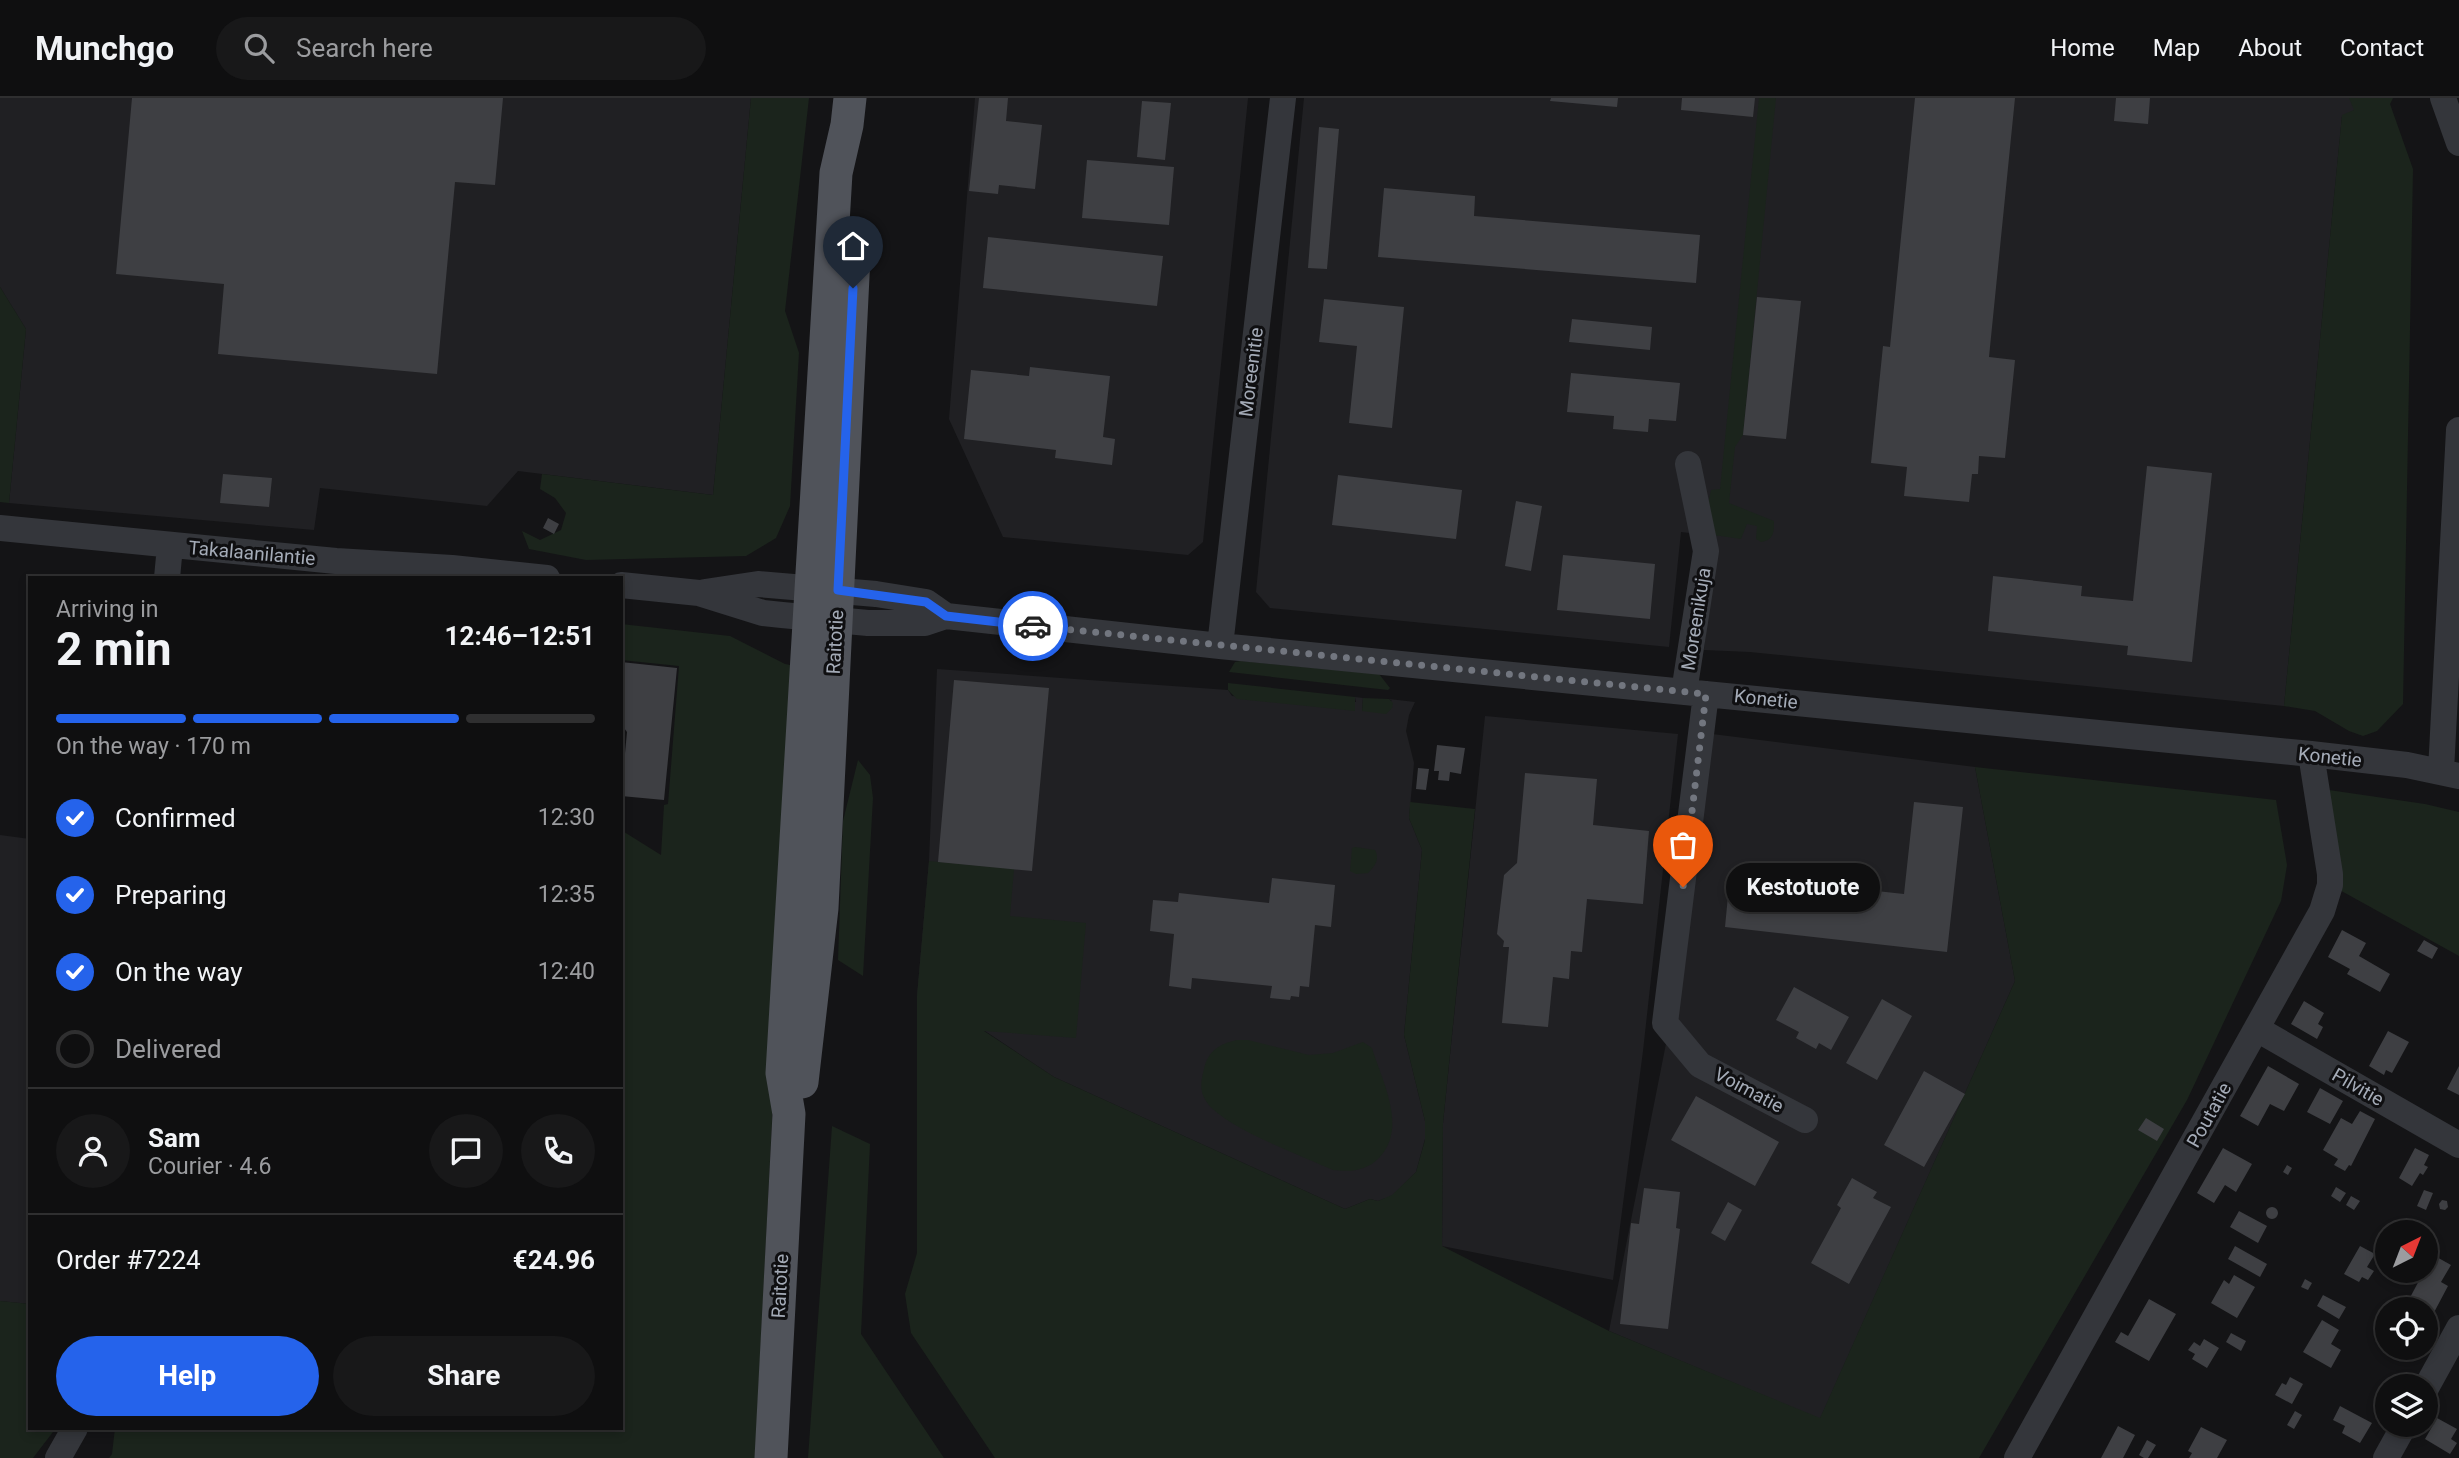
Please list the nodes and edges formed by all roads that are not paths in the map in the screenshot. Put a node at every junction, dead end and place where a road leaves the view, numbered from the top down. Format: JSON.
{"nodes":[{"id":1,"x":1283,"y":98,"type":"edge"},
{"id":2,"x":2443,"y":98,"type":"edge"},
{"id":3,"x":848,"y":112,"type":"edge"},
{"id":4,"x":2459,"y":143,"type":"edge"},
{"id":5,"x":2459,"y":430,"type":"edge"},
{"id":6,"x":1688,"y":464,"type":"dead end"},
{"id":7,"x":2458,"y":479,"type":"edge"},
{"id":8,"x":0,"y":528,"type":"edge"},
{"id":9,"x":170,"y":546,"type":"junction"},
{"id":10,"x":167,"y":576,"type":"edge"},
{"id":11,"x":528,"y":576,"type":"edge"},
{"id":12,"x":623,"y":585,"type":"edge"},
{"id":13,"x":823,"y":604,"type":"junction"},
{"id":14,"x":1220,"y":646,"type":"junction"},
{"id":15,"x":1695,"y":693,"type":"junction"},
{"id":16,"x":2311,"y":754,"type":"junction"},
{"id":17,"x":2450,"y":773,"type":"edge"},
{"id":18,"x":2257,"y":1029,"type":"junction"},
{"id":19,"x":1805,"y":1120,"type":"dead end"},
{"id":20,"x":2459,"y":1145,"type":"edge"},
{"id":21,"x":2459,"y":1328,"type":"edge"},
{"id":22,"x":2434,"y":1374,"type":"edge"},
{"id":23,"x":74,"y":1430,"type":"edge"},
{"id":24,"x":2398,"y":1437,"type":"edge"},
{"id":25,"x":58,"y":1458,"type":"edge"},
{"id":26,"x":771,"y":1458,"type":"edge"},
{"id":27,"x":2017,"y":1458,"type":"edge"},
{"id":28,"x":2386,"y":1458,"type":"edge"}],
"edges":[{"from":1,"to":14,"type":"street","name":"Moreenitie"},
{"from":2,"to":4,"type":"street"},
{"from":3,"to":13,"type":"main road","name":"Raitotie"},
{"from":5,"to":7,"type":"street"},
{"from":6,"to":15,"type":"street","name":"Moreenikuja"},
{"from":7,"to":17,"type":"street"},
{"from":8,"to":9,"type":"street","name":"Takalaanilantie"},
{"from":9,"to":10,"type":"street"},
{"from":9,"to":11,"type":"street","name":"Takalaanilantie"},
{"from":12,"to":13,"type":"street"},
{"from":13,"to":14,"type":"street","name":"Konetie"},
{"from":13,"to":26,"type":"main road","name":"Raitotie"},
{"from":14,"to":15,"type":"street","name":"Konetie"},
{"from":15,"to":16,"type":"street","name":"Konetie"},
{"from":15,"to":19,"type":"street","name":"Voimatie"},
{"from":16,"to":17,"type":"street","name":"Konetie"},
{"from":16,"to":18,"type":"street","name":"Poutatie"},
{"from":18,"to":20,"type":"street","name":"Pilvitie"},
{"from":18,"to":27,"type":"street","name":"Poutatie"},
{"from":21,"to":22,"type":"street"},
{"from":23,"to":25,"type":"street"},
{"from":24,"to":28,"type":"street"}]}
